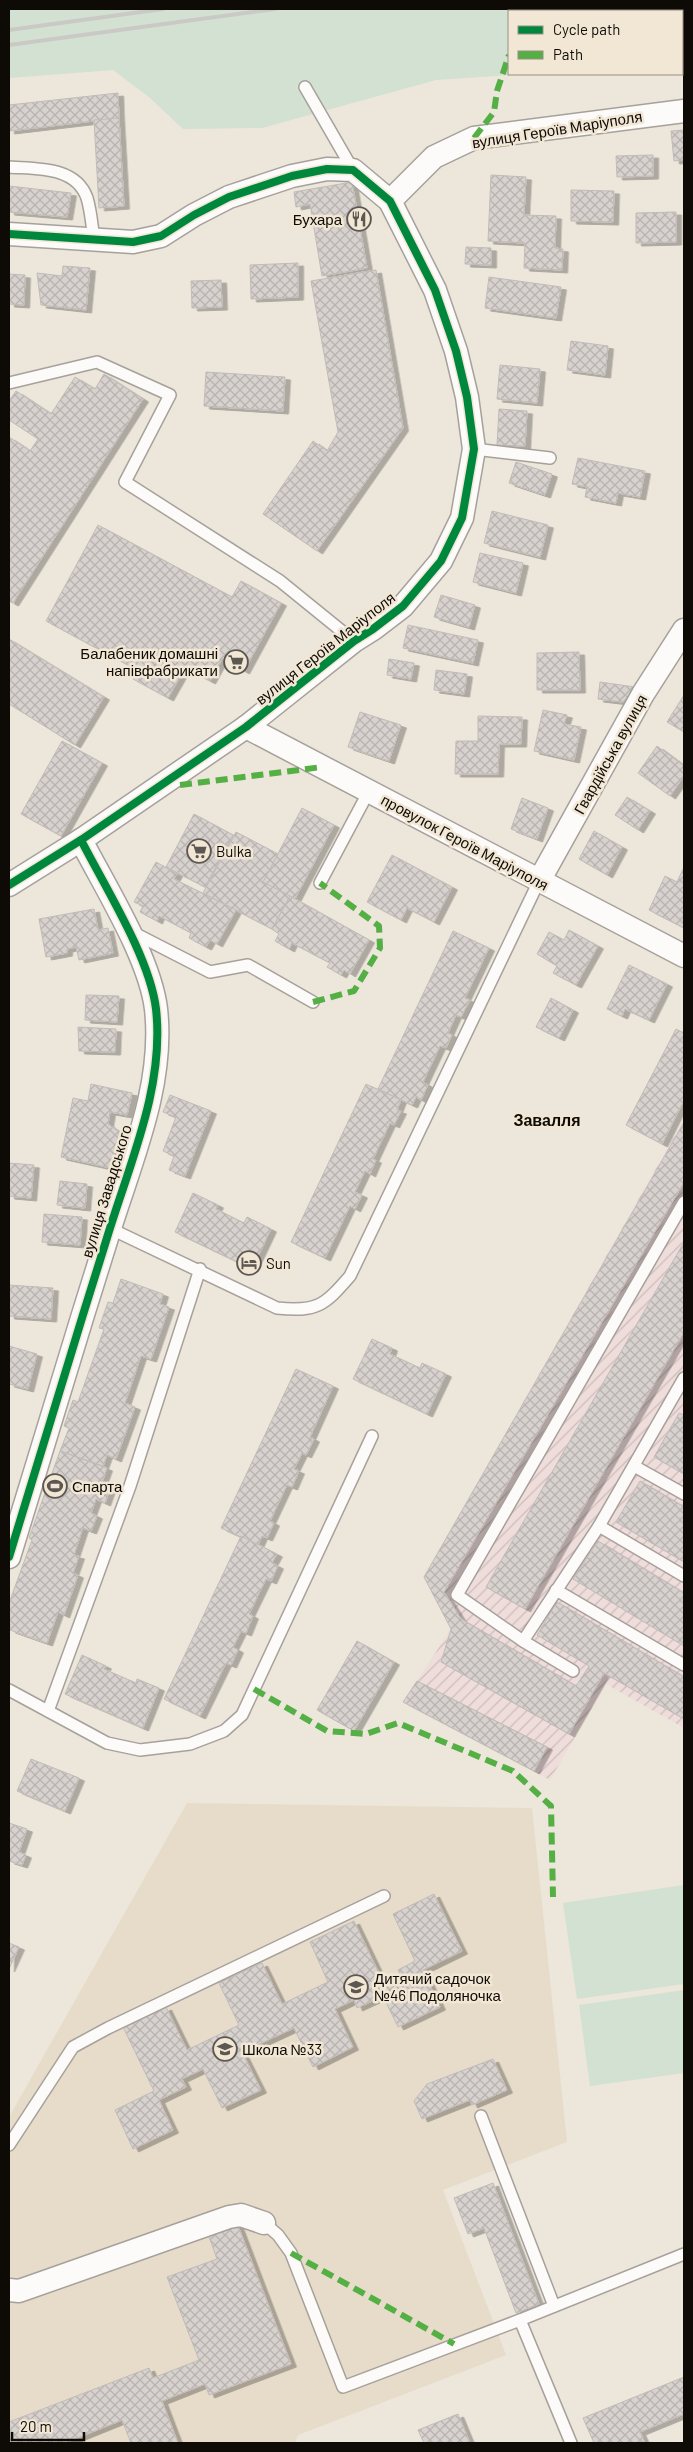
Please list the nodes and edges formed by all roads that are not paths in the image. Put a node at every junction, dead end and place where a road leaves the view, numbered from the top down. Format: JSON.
{"nodes":[{"id":1,"x":305,"y":87,"type":"dead end"},
{"id":2,"x":684,"y":111,"type":"edge"},
{"id":3,"x":9,"y":167,"type":"edge"},
{"id":4,"x":353,"y":170,"type":"junction"},
{"id":5,"x":390,"y":201,"type":"junction"},
{"id":6,"x":9,"y":234,"type":"edge"},
{"id":7,"x":94,"y":240,"type":"junction"},
{"id":8,"x":9,"y":383,"type":"edge"},
{"id":9,"x":474,"y":449,"type":"junction"},
{"id":10,"x":550,"y":458,"type":"dead end"},
{"id":11,"x":684,"y":630,"type":"edge"},
{"id":12,"x":354,"y":640,"type":"junction"},
{"id":13,"x":246,"y":727,"type":"junction"},
{"id":14,"x":369,"y":791,"type":"junction"},
{"id":15,"x":81,"y":840,"type":"junction"},
{"id":16,"x":539,"y":881,"type":"junction"},
{"id":17,"x":9,"y":884,"type":"edge"},
{"id":18,"x":320,"y":884,"type":"dead end"},
{"id":19,"x":126,"y":929,"type":"junction"},
{"id":20,"x":684,"y":956,"type":"edge"},
{"id":21,"x":313,"y":1002,"type":"dead end"},
{"id":22,"x":684,"y":1202,"type":"edge"},
{"id":23,"x":109,"y":1228,"type":"junction"},
{"id":24,"x":200,"y":1269,"type":"junction"},
{"id":25,"x":684,"y":1378,"type":"edge"},
{"id":26,"x":674,"y":1397,"type":"junction"},
{"id":27,"x":684,"y":1403,"type":"edge"},
{"id":28,"x":372,"y":1436,"type":"dead end"},
{"id":29,"x":634,"y":1466,"type":"junction"},
{"id":30,"x":684,"y":1494,"type":"edge"},
{"id":31,"x":599,"y":1526,"type":"junction"},
{"id":32,"x":9,"y":1557,"type":"edge"},
{"id":33,"x":684,"y":1576,"type":"edge"},
{"id":34,"x":556,"y":1590,"type":"junction"},
{"id":35,"x":523,"y":1641,"type":"junction"},
{"id":36,"x":684,"y":1665,"type":"edge"},
{"id":37,"x":573,"y":1671,"type":"dead end"},
{"id":38,"x":9,"y":1690,"type":"edge"},
{"id":39,"x":48,"y":1711,"type":"junction"},
{"id":40,"x":384,"y":1896,"type":"dead end"},
{"id":41,"x":481,"y":2116,"type":"dead end"},
{"id":42,"x":9,"y":2145,"type":"edge"},
{"id":43,"x":264,"y":2223,"type":"joint"},
{"id":44,"x":684,"y":2254,"type":"edge"},
{"id":45,"x":9,"y":2290,"type":"edge"},
{"id":46,"x":554,"y":2306,"type":"junction"},
{"id":47,"x":520,"y":2320,"type":"junction"},
{"id":48,"x":570,"y":2443,"type":"edge"}],
"edges":[{"from":1,"to":4,"type":"lane"},
{"from":2,"to":5,"type":"street","name":"вулиця Героїв Маріуполя"},
{"from":3,"to":7,"type":"lane"},
{"from":4,"to":5,"type":"street","name":"вулиця Героїв Маріуполя"},
{"from":4,"to":7,"type":"street"},
{"from":5,"to":9,"type":"street","name":"вулиця Героїв Маріуполя"},
{"from":6,"to":7,"type":"street"},
{"from":8,"to":12,"type":"lane"},
{"from":9,"to":10,"type":"lane"},
{"from":9,"to":12,"type":"street","name":"вулиця Героїв Маріуполя"},
{"from":11,"to":16,"type":"street","name":"Гвардійська вулиця"},
{"from":12,"to":13,"type":"street","name":"вулиця Героїв Маріуполя"},
{"from":13,"to":14,"type":"street","name":"провулок Героїв Маріуполя"},
{"from":13,"to":15,"type":"street","name":"вулиця Героїв Маріуполя"},
{"from":14,"to":16,"type":"street","name":"провулок Героїв Маріуполя"},
{"from":14,"to":18,"type":"lane"},
{"from":15,"to":17,"type":"street","name":"вулиця Героїв Маріуполя"},
{"from":15,"to":19,"type":"street","name":"вулиця Завадського"},
{"from":16,"to":20,"type":"street","name":"провулок Героїв Маріуполя"},
{"from":16,"to":24,"type":"lane"},
{"from":19,"to":21,"type":"lane"},
{"from":19,"to":23,"type":"street","name":"вулиця Завадського"},
{"from":22,"to":35,"type":"lane"},
{"from":23,"to":24,"type":"lane"},
{"from":23,"to":32,"type":"street","name":"вулиця Завадського"},
{"from":24,"to":39,"type":"lane"},
{"from":25,"to":26,"type":"lane"},
{"from":26,"to":27,"type":"lane"},
{"from":26,"to":29,"type":"lane"},
{"from":28,"to":39,"type":"lane"},
{"from":29,"to":30,"type":"lane"},
{"from":29,"to":31,"type":"lane"},
{"from":31,"to":33,"type":"lane"},
{"from":31,"to":34,"type":"lane"},
{"from":34,"to":35,"type":"lane"},
{"from":34,"to":36,"type":"lane"},
{"from":35,"to":37,"type":"lane"},
{"from":38,"to":39,"type":"lane"},
{"from":40,"to":42,"type":"lane"},
{"from":41,"to":46,"type":"lane"},
{"from":43,"to":45,"type":"street"},
{"from":43,"to":47,"type":"lane"},
{"from":44,"to":46,"type":"lane"},
{"from":46,"to":47,"type":"lane"},
{"from":47,"to":48,"type":"lane"}]}
